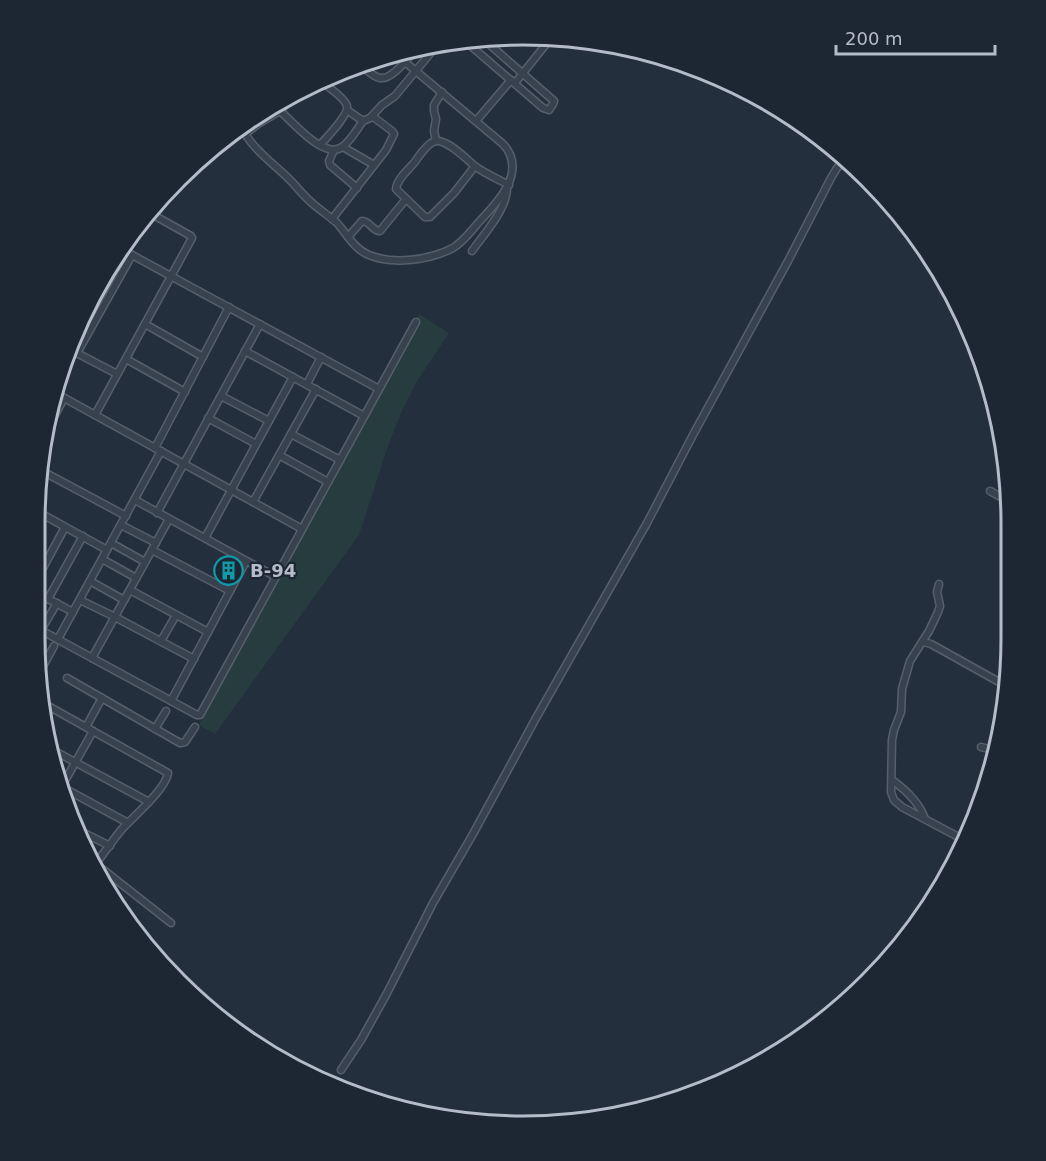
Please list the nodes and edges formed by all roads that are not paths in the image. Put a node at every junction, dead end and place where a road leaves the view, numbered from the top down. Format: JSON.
{"nodes":[{"id":1,"x":492,"y":46,"type":"edge"},
{"id":2,"x":545,"y":46,"type":"edge"},
{"id":3,"x":473,"y":48,"type":"edge"},
{"id":4,"x":430,"y":54,"type":"edge"},
{"id":5,"x":408,"y":59,"type":"edge"},
{"id":6,"x":405,"y":62,"type":"junction"},
{"id":7,"x":368,"y":71,"type":"edge"},
{"id":8,"x":417,"y":71,"type":"junction"},
{"id":9,"x":523,"y":73,"type":"junction"},
{"id":10,"x":513,"y":82,"type":"junction"},
{"id":11,"x":327,"y":87,"type":"edge"},
{"id":12,"x":442,"y":92,"type":"junction"},
{"id":13,"x":347,"y":110,"type":"junction"},
{"id":14,"x":280,"y":111,"type":"edge"},
{"id":15,"x":372,"y":116,"type":"junction"},
{"id":16,"x":363,"y":121,"type":"junction"},
{"id":17,"x":476,"y":122,"type":"junction"},
{"id":18,"x":245,"y":134,"type":"edge"},
{"id":19,"x":436,"y":141,"type":"junction"},
{"id":20,"x":320,"y":145,"type":"junction"},
{"id":21,"x":343,"y":147,"type":"junction"},
{"id":22,"x":334,"y":150,"type":"junction"},
{"id":23,"x":374,"y":165,"type":"junction"},
{"id":24,"x":840,"y":165,"type":"edge"},
{"id":25,"x":475,"y":166,"type":"junction"},
{"id":26,"x":508,"y":187,"type":"junction"},
{"id":27,"x":357,"y":188,"type":"junction"},
{"id":28,"x":406,"y":199,"type":"junction"},
{"id":29,"x":157,"y":217,"type":"edge"},
{"id":30,"x":332,"y":219,"type":"junction"},
{"id":31,"x":348,"y":237,"type":"junction"},
{"id":32,"x":472,"y":251,"type":"dead end"},
{"id":33,"x":129,"y":253,"type":"edge"},
{"id":34,"x":132,"y":255,"type":"junction"},
{"id":35,"x":171,"y":276,"type":"junction"},
{"id":36,"x":229,"y":307,"type":"junction"},
{"id":37,"x":416,"y":322,"type":"dead end"},
{"id":38,"x":145,"y":324,"type":"junction"},
{"id":39,"x":260,"y":324,"type":"junction"},
{"id":40,"x":79,"y":345,"type":"edge"},
{"id":41,"x":245,"y":351,"type":"junction"},
{"id":42,"x":76,"y":353,"type":"edge"},
{"id":43,"x":203,"y":357,"type":"junction"},
{"id":44,"x":321,"y":357,"type":"junction"},
{"id":45,"x":126,"y":359,"type":"junction"},
{"id":46,"x":117,"y":374,"type":"junction"},
{"id":47,"x":293,"y":377,"type":"junction"},
{"id":48,"x":307,"y":384,"type":"junction"},
{"id":49,"x":316,"y":389,"type":"junction"},
{"id":50,"x":380,"y":389,"type":"junction"},
{"id":51,"x":185,"y":392,"type":"junction"},
{"id":52,"x":220,"y":396,"type":"junction"},
{"id":53,"x":64,"y":398,"type":"joint"},
{"id":54,"x":59,"y":408,"type":"edge"},
{"id":55,"x":95,"y":415,"type":"junction"},
{"id":56,"x":364,"y":416,"type":"junction"},
{"id":57,"x":208,"y":418,"type":"junction"},
{"id":58,"x":269,"y":421,"type":"junction"},
{"id":59,"x":291,"y":434,"type":"junction"},
{"id":60,"x":256,"y":444,"type":"junction"},
{"id":61,"x":158,"y":450,"type":"junction"},
{"id":62,"x":279,"y":455,"type":"junction"},
{"id":63,"x":340,"y":460,"type":"junction"},
{"id":64,"x":184,"y":464,"type":"junction"},
{"id":65,"x":48,"y":474,"type":"edge"},
{"id":66,"x":328,"y":482,"type":"junction"},
{"id":67,"x":231,"y":490,"type":"junction"},
{"id":68,"x":990,"y":491,"type":"dead end"},
{"id":69,"x":1000,"y":497,"type":"edge"},
{"id":70,"x":135,"y":500,"type":"junction"},
{"id":71,"x":254,"y":502,"type":"junction"},
{"id":72,"x":157,"y":513,"type":"junction"},
{"id":73,"x":45,"y":516,"type":"edge"},
{"id":74,"x":126,"y":516,"type":"junction"},
{"id":75,"x":169,"y":519,"type":"junction"},
{"id":76,"x":121,"y":525,"type":"junction"},
{"id":77,"x":65,"y":526,"type":"junction"},
{"id":78,"x":302,"y":529,"type":"junction"},
{"id":79,"x":83,"y":536,"type":"junction"},
{"id":80,"x":205,"y":538,"type":"junction"},
{"id":81,"x":111,"y":543,"type":"junction"},
{"id":82,"x":156,"y":543,"type":"junction"},
{"id":83,"x":107,"y":550,"type":"junction"},
{"id":84,"x":152,"y":550,"type":"junction"},
{"id":85,"x":102,"y":559,"type":"junction"},
{"id":86,"x":246,"y":561,"type":"junction"},
{"id":87,"x":145,"y":562,"type":"junction"},
{"id":88,"x":45,"y":564,"type":"edge"},
{"id":89,"x":276,"y":577,"type":"junction"},
{"id":90,"x":136,"y":578,"type":"junction"},
{"id":91,"x":90,"y":581,"type":"junction"},
{"id":92,"x":939,"y":584,"type":"dead end"},
{"id":93,"x":130,"y":590,"type":"junction"},
{"id":94,"x":230,"y":591,"type":"junction"},
{"id":95,"x":45,"y":598,"type":"edge"},
{"id":96,"x":48,"y":599,"type":"junction"},
{"id":97,"x":80,"y":600,"type":"junction"},
{"id":98,"x":124,"y":600,"type":"junction"},
{"id":99,"x":57,"y":603,"type":"junction"},
{"id":100,"x":73,"y":612,"type":"junction"},
{"id":101,"x":176,"y":615,"type":"junction"},
{"id":102,"x":115,"y":617,"type":"junction"},
{"id":103,"x":45,"y":619,"type":"edge"},
{"id":104,"x":45,"y":632,"type":"edge"},
{"id":105,"x":208,"y":632,"type":"junction"},
{"id":106,"x":58,"y":639,"type":"junction"},
{"id":107,"x":161,"y":641,"type":"junction"},
{"id":108,"x":923,"y":642,"type":"junction"},
{"id":109,"x":54,"y":646,"type":"dead end"},
{"id":110,"x":92,"y":658,"type":"junction"},
{"id":111,"x":194,"y":659,"type":"junction"},
{"id":112,"x":46,"y":661,"type":"edge"},
{"id":113,"x":67,"y":678,"type":"dead end"},
{"id":114,"x":999,"y":682,"type":"edge"},
{"id":115,"x":102,"y":698,"type":"junction"},
{"id":116,"x":171,"y":701,"type":"junction"},
{"id":117,"x":50,"y":707,"type":"edge"},
{"id":118,"x":166,"y":711,"type":"dead end"},
{"id":119,"x":86,"y":727,"type":"junction"},
{"id":120,"x":195,"y":727,"type":"dead end"},
{"id":121,"x":155,"y":729,"type":"junction"},
{"id":122,"x":93,"y":731,"type":"junction"},
{"id":123,"x":981,"y":747,"type":"dead end"},
{"id":124,"x":988,"y":749,"type":"edge"},
{"id":125,"x":59,"y":753,"type":"edge"},
{"id":126,"x":76,"y":762,"type":"junction"},
{"id":127,"x":66,"y":779,"type":"edge"},
{"id":128,"x":892,"y":780,"type":"junction"},
{"id":129,"x":70,"y":791,"type":"edge"},
{"id":130,"x":149,"y":802,"type":"junction"},
{"id":131,"x":926,"y":819,"type":"junction"},
{"id":132,"x":128,"y":824,"type":"junction"},
{"id":133,"x":87,"y":835,"type":"edge"},
{"id":134,"x":958,"y":836,"type":"edge"},
{"id":135,"x":110,"y":846,"type":"junction"},
{"id":136,"x":99,"y":859,"type":"edge"},
{"id":137,"x":109,"y":877,"type":"edge"},
{"id":138,"x":171,"y":923,"type":"dead end"},
{"id":139,"x":341,"y":1070,"type":"dead end"}],
"edges":[{"from":1,"to":9,"type":"street"},
{"from":2,"to":9,"type":"street"},
{"from":3,"to":10,"type":"street"},
{"from":4,"to":8,"type":"street"},
{"from":5,"to":6,"type":"street"},
{"from":6,"to":7,"type":"street"},
{"from":6,"to":8,"type":"street"},
{"from":8,"to":12,"type":"street"},
{"from":8,"to":15,"type":"street"},
{"from":9,"to":10,"type":"street"},
{"from":9,"to":10,"type":"street"},
{"from":10,"to":17,"type":"street"},
{"from":11,"to":13,"type":"street"},
{"from":12,"to":17,"type":"street"},
{"from":12,"to":19,"type":"street"},
{"from":13,"to":16,"type":"street"},
{"from":13,"to":20,"type":"street"},
{"from":14,"to":20,"type":"street"},
{"from":15,"to":16,"type":"street"},
{"from":15,"to":23,"type":"street"},
{"from":16,"to":21,"type":"street"},
{"from":17,"to":26,"type":"street"},
{"from":18,"to":30,"type":"street"},
{"from":19,"to":25,"type":"street"},
{"from":19,"to":28,"type":"street"},
{"from":20,"to":22,"type":"street"},
{"from":21,"to":22,"type":"street"},
{"from":21,"to":23,"type":"street"},
{"from":22,"to":27,"type":"street"},
{"from":23,"to":27,"type":"street"},
{"from":24,"to":139,"type":"street"},
{"from":25,"to":26,"type":"street"},
{"from":25,"to":28,"type":"street"},
{"from":26,"to":31,"type":"street"},
{"from":26,"to":32,"type":"street"},
{"from":27,"to":30,"type":"street"},
{"from":28,"to":31,"type":"street"},
{"from":29,"to":35,"type":"street"},
{"from":30,"to":31,"type":"street"},
{"from":33,"to":34,"type":"street"},
{"from":34,"to":35,"type":"street"},
{"from":34,"to":40,"type":"street"},
{"from":35,"to":36,"type":"street"},
{"from":35,"to":38,"type":"street"},
{"from":36,"to":39,"type":"street"},
{"from":36,"to":43,"type":"street"},
{"from":37,"to":50,"type":"street"},
{"from":38,"to":43,"type":"street"},
{"from":38,"to":45,"type":"street"},
{"from":39,"to":41,"type":"street"},
{"from":39,"to":44,"type":"street"},
{"from":41,"to":47,"type":"street"},
{"from":41,"to":52,"type":"street"},
{"from":42,"to":46,"type":"street"},
{"from":43,"to":51,"type":"street"},
{"from":44,"to":48,"type":"street"},
{"from":44,"to":50,"type":"street"},
{"from":45,"to":46,"type":"street"},
{"from":45,"to":51,"type":"street"},
{"from":46,"to":55,"type":"street"},
{"from":47,"to":48,"type":"street"},
{"from":47,"to":58,"type":"street"},
{"from":48,"to":49,"type":"street"},
{"from":49,"to":56,"type":"street"},
{"from":49,"to":59,"type":"street"},
{"from":50,"to":56,"type":"street"},
{"from":51,"to":61,"type":"street"},
{"from":52,"to":57,"type":"street"},
{"from":52,"to":58,"type":"street"},
{"from":53,"to":54,"type":"street"},
{"from":53,"to":55,"type":"street"},
{"from":55,"to":61,"type":"street"},
{"from":56,"to":63,"type":"street"},
{"from":57,"to":60,"type":"street"},
{"from":57,"to":64,"type":"street"},
{"from":58,"to":60,"type":"street"},
{"from":59,"to":62,"type":"street"},
{"from":59,"to":63,"type":"street"},
{"from":60,"to":67,"type":"street"},
{"from":61,"to":64,"type":"street"},
{"from":61,"to":70,"type":"street"},
{"from":62,"to":66,"type":"street"},
{"from":62,"to":71,"type":"street"},
{"from":63,"to":66,"type":"street"},
{"from":64,"to":67,"type":"street"},
{"from":64,"to":72,"type":"street"},
{"from":65,"to":74,"type":"street"},
{"from":66,"to":78,"type":"street"},
{"from":67,"to":71,"type":"street"},
{"from":67,"to":80,"type":"street"},
{"from":68,"to":69,"type":"street"},
{"from":70,"to":72,"type":"street"},
{"from":70,"to":74,"type":"street"},
{"from":71,"to":78,"type":"street"},
{"from":72,"to":75,"type":"street"},
{"from":73,"to":77,"type":"street"},
{"from":74,"to":76,"type":"street"},
{"from":75,"to":80,"type":"street"},
{"from":75,"to":82,"type":"street"},
{"from":76,"to":81,"type":"street"},
{"from":76,"to":82,"type":"street"},
{"from":77,"to":79,"type":"street"},
{"from":77,"to":88,"type":"street"},
{"from":78,"to":89,"type":"street"},
{"from":79,"to":83,"type":"street"},
{"from":79,"to":96,"type":"street"},
{"from":80,"to":86,"type":"street"},
{"from":81,"to":83,"type":"street"},
{"from":81,"to":87,"type":"street"},
{"from":82,"to":84,"type":"street"},
{"from":83,"to":85,"type":"street"},
{"from":84,"to":87,"type":"street"},
{"from":84,"to":94,"type":"street"},
{"from":85,"to":90,"type":"street"},
{"from":85,"to":91,"type":"street"},
{"from":86,"to":89,"type":"street"},
{"from":86,"to":94,"type":"street"},
{"from":87,"to":90,"type":"street"},
{"from":89,"to":116,"type":"street"},
{"from":90,"to":93,"type":"street"},
{"from":91,"to":97,"type":"street"},
{"from":91,"to":98,"type":"street"},
{"from":92,"to":108,"type":"street"},
{"from":93,"to":98,"type":"street"},
{"from":93,"to":101,"type":"street"},
{"from":94,"to":105,"type":"street"},
{"from":95,"to":96,"type":"street"},
{"from":96,"to":99,"type":"street"},
{"from":97,"to":100,"type":"street"},
{"from":97,"to":102,"type":"street"},
{"from":98,"to":102,"type":"street"},
{"from":99,"to":100,"type":"street"},
{"from":99,"to":103,"type":"street"},
{"from":100,"to":106,"type":"street"},
{"from":101,"to":105,"type":"street"},
{"from":101,"to":107,"type":"street"},
{"from":102,"to":107,"type":"street"},
{"from":102,"to":110,"type":"street"},
{"from":104,"to":106,"type":"street"},
{"from":105,"to":111,"type":"street"},
{"from":106,"to":110,"type":"street"},
{"from":107,"to":111,"type":"street"},
{"from":108,"to":114,"type":"street"},
{"from":108,"to":128,"type":"street"},
{"from":109,"to":112,"type":"street"},
{"from":110,"to":116,"type":"street"},
{"from":111,"to":116,"type":"street"},
{"from":113,"to":115,"type":"street"},
{"from":115,"to":119,"type":"street"},
{"from":115,"to":121,"type":"street"},
{"from":117,"to":119,"type":"street"},
{"from":118,"to":121,"type":"street"},
{"from":119,"to":122,"type":"street"},
{"from":120,"to":121,"type":"street"},
{"from":122,"to":126,"type":"street"},
{"from":122,"to":130,"type":"street"},
{"from":123,"to":124,"type":"street"},
{"from":125,"to":126,"type":"street"},
{"from":126,"to":127,"type":"street"},
{"from":126,"to":130,"type":"street"},
{"from":128,"to":131,"type":"street"},
{"from":128,"to":131,"type":"street"},
{"from":129,"to":132,"type":"street"},
{"from":130,"to":132,"type":"street"},
{"from":131,"to":134,"type":"street"},
{"from":132,"to":135,"type":"street"},
{"from":133,"to":135,"type":"street"},
{"from":135,"to":136,"type":"street"},
{"from":137,"to":138,"type":"street"}]}
